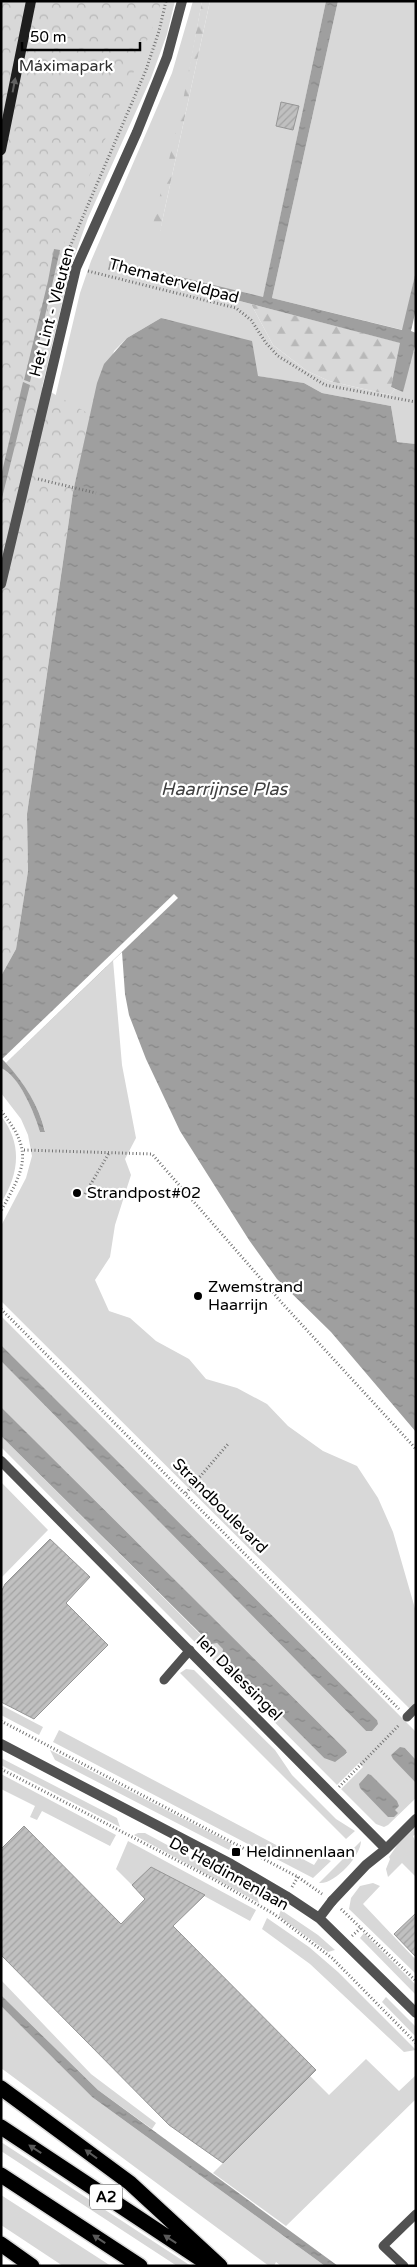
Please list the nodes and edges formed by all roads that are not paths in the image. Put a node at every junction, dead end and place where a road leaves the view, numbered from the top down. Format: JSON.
{"nodes":[{"id":1,"x":31,"y":1,"type":"edge"},
{"id":2,"x":182,"y":1,"type":"edge"},
{"id":3,"x":1,"y":150,"type":"edge"},
{"id":4,"x":1,"y":584,"type":"edge"},
{"id":5,"x":1,"y":1461,"type":"edge"},
{"id":6,"x":190,"y":1650,"type":"junction"},
{"id":7,"x":164,"y":1680,"type":"dead end"},
{"id":8,"x":416,"y":1708,"type":"edge"},
{"id":9,"x":407,"y":1717,"type":"road end"},
{"id":10,"x":1,"y":1744,"type":"edge"},
{"id":11,"x":415,"y":1820,"type":"edge"},
{"id":12,"x":386,"y":1849,"type":"junction"},
{"id":13,"x":319,"y":1918,"type":"junction"},
{"id":14,"x":416,"y":2012,"type":"edge"},
{"id":15,"x":1,"y":2088,"type":"edge"},
{"id":16,"x":1,"y":2127,"type":"edge"},
{"id":17,"x":1,"y":2175,"type":"edge"},
{"id":18,"x":416,"y":2214,"type":"edge"},
{"id":19,"x":1,"y":2244,"type":"edge"},
{"id":20,"x":32,"y":2266,"type":"edge"},
{"id":21,"x":140,"y":2266,"type":"edge"},
{"id":22,"x":211,"y":2266,"type":"edge"},
{"id":23,"x":220,"y":2266,"type":"edge"},
{"id":24,"x":404,"y":2266,"type":"edge"}],
"edges":[{"from":3,"to":1,"type":"main road","one_way":true},
{"from":2,"to":4,"type":"street","name":"Het Lint - Vleuten"},
{"from":5,"to":6,"type":"street","name":"Ien Dalessingel"},
{"from":6,"to":7,"type":"lane"},
{"from":6,"to":12,"type":"street","name":"Ien Dalessingel"},
{"from":8,"to":9,"type":"lane"},
{"from":10,"to":13,"type":"street","name":"De Heldinnenlaan"},
{"from":11,"to":12,"type":"street"},
{"from":12,"to":13,"type":"street"},
{"from":13,"to":14,"type":"street","name":"De Heldinnenlaan"},
{"from":23,"to":15,"type":"highway","number":"A2","one_way":true},
{"from":22,"to":16,"type":"highway","number":"A2","one_way":true},
{"from":21,"to":17,"type":"highway","number":"A2","one_way":true},
{"from":18,"to":24,"type":"lane"},
{"from":19,"to":20,"type":"highway"}]}
